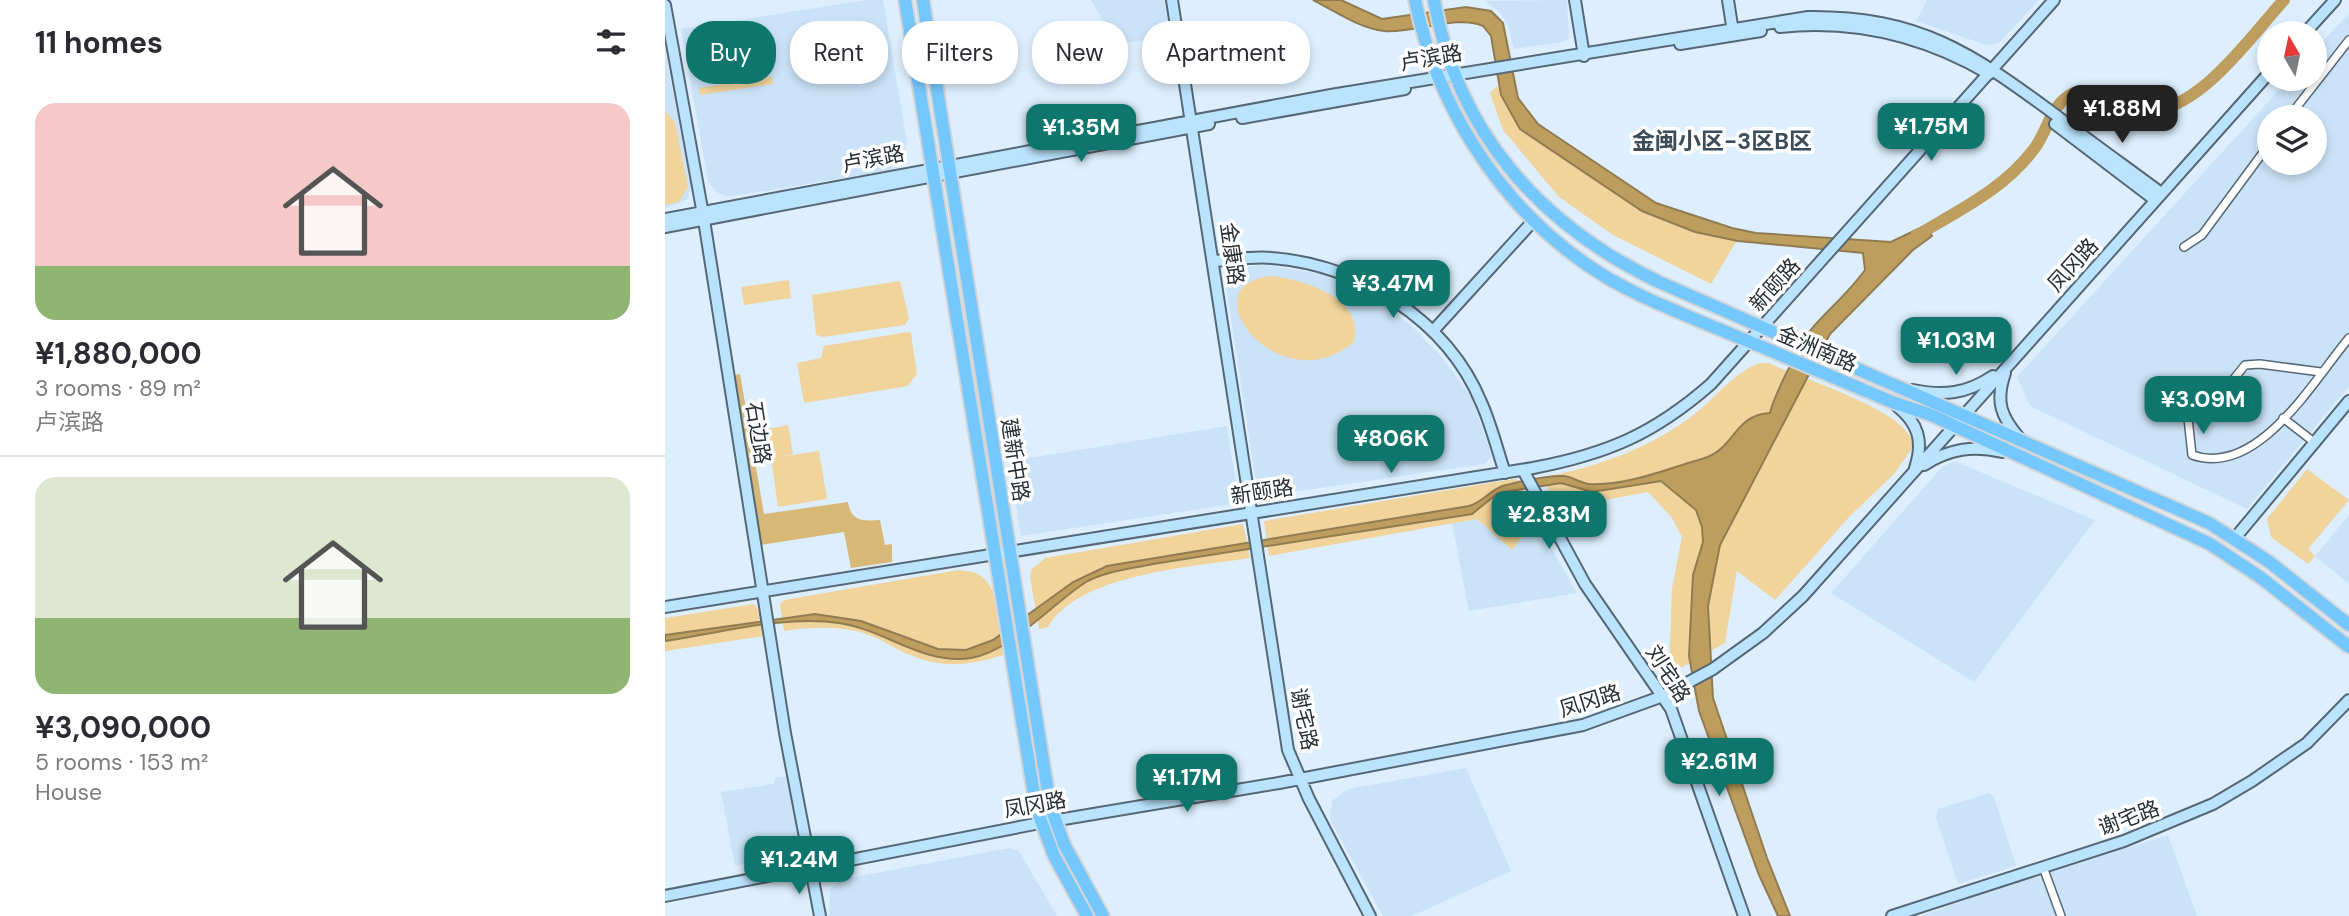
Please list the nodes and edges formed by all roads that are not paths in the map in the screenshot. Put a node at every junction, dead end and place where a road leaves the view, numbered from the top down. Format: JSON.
{"nodes":[{"id":1,"x":905,"y":0,"type":"edge"},
{"id":2,"x":923,"y":0,"type":"edge"},
{"id":3,"x":1172,"y":0,"type":"edge"},
{"id":4,"x":1575,"y":0,"type":"edge"},
{"id":5,"x":1728,"y":0,"type":"edge"},
{"id":6,"x":2054,"y":0,"type":"edge"},
{"id":7,"x":2335,"y":0,"type":"edge"},
{"id":8,"x":1435,"y":4,"type":"edge"},
{"id":9,"x":665,"y":5,"type":"edge"},
{"id":10,"x":1416,"y":5,"type":"edge"},
{"id":11,"x":2316,"y":21,"type":"edge"},
{"id":12,"x":1733,"y":31,"type":"junction"},
{"id":13,"x":2349,"y":40,"type":"edge"},
{"id":14,"x":1584,"y":56,"type":"junction"},
{"id":15,"x":1991,"y":71,"type":"junction"},
{"id":16,"x":1447,"y":78,"type":"junction"},
{"id":17,"x":2257,"y":86,"type":"edge"},
{"id":18,"x":2299,"y":105,"type":"edge"},
{"id":19,"x":1192,"y":124,"type":"junction"},
{"id":20,"x":2257,"y":161,"type":"edge"},
{"id":21,"x":949,"y":168,"type":"junction"},
{"id":22,"x":932,"y":171,"type":"junction"},
{"id":23,"x":2158,"y":196,"type":"junction"},
{"id":24,"x":703,"y":216,"type":"junction"},
{"id":25,"x":665,"y":219,"type":"edge"},
{"id":26,"x":1534,"y":220,"type":"junction"},
{"id":27,"x":665,"y":227,"type":"edge"},
{"id":28,"x":2185,"y":247,"type":"dead end"},
{"id":29,"x":1213,"y":261,"type":"junction"},
{"id":30,"x":1763,"y":327,"type":"junction"},
{"id":31,"x":1433,"y":331,"type":"junction"},
{"id":32,"x":2349,"y":338,"type":"edge"},
{"id":33,"x":1749,"y":342,"type":"junction"},
{"id":34,"x":2008,"y":367,"type":"junction"},
{"id":35,"x":2321,"y":372,"type":"junction"},
{"id":36,"x":1905,"y":388,"type":"junction"},
{"id":37,"x":1892,"y":401,"type":"junction"},
{"id":38,"x":2349,"y":401,"type":"edge"},
{"id":39,"x":2283,"y":418,"type":"junction"},
{"id":40,"x":1959,"y":421,"type":"junction"},
{"id":41,"x":2315,"y":442,"type":"junction"},
{"id":42,"x":2025,"y":444,"type":"junction"},
{"id":43,"x":2016,"y":455,"type":"junction"},
{"id":44,"x":1523,"y":470,"type":"junction"},
{"id":45,"x":1913,"y":472,"type":"junction"},
{"id":46,"x":1505,"y":473,"type":"junction"},
{"id":47,"x":1250,"y":519,"type":"junction"},
{"id":48,"x":2235,"y":538,"type":"junction"},
{"id":49,"x":1010,"y":553,"type":"junction"},
{"id":50,"x":993,"y":555,"type":"junction"},
{"id":51,"x":764,"y":592,"type":"junction"},
{"id":52,"x":665,"y":607,"type":"edge"},
{"id":53,"x":2349,"y":625,"type":"edge"},
{"id":54,"x":2349,"y":647,"type":"edge"},
{"id":55,"x":1663,"y":696,"type":"junction"},
{"id":56,"x":2349,"y":700,"type":"edge"},
{"id":57,"x":1300,"y":779,"type":"junction"},
{"id":58,"x":1054,"y":821,"type":"junction"},
{"id":59,"x":1041,"y":823,"type":"junction"},
{"id":60,"x":2043,"y":867,"type":"junction"},
{"id":61,"x":809,"y":868,"type":"junction"},
{"id":62,"x":665,"y":896,"type":"edge"},
{"id":63,"x":820,"y":916,"type":"edge"},
{"id":64,"x":1087,"y":916,"type":"edge"},
{"id":65,"x":1103,"y":916,"type":"edge"},
{"id":66,"x":1370,"y":916,"type":"edge"},
{"id":67,"x":1744,"y":916,"type":"edge"},
{"id":68,"x":1892,"y":916,"type":"edge"},
{"id":69,"x":2061,"y":916,"type":"edge"}],
"edges":[{"from":1,"to":22,"type":"main road","name":"建新中路"},
{"from":2,"to":21,"type":"main road","name":"建新中路"},
{"from":3,"to":19,"type":"street","name":"金康路"},
{"from":4,"to":14,"type":"street"},
{"from":5,"to":12,"type":"street"},
{"from":6,"to":15,"type":"street"},
{"from":7,"to":11,"type":"street"},
{"from":8,"to":16,"type":"main road","name":"金洲南路"},
{"from":9,"to":24,"type":"street","name":"石边路"},
{"from":10,"to":16,"type":"main road","name":"金洲南路"},
{"from":12,"to":14,"type":"street"},
{"from":12,"to":15,"type":"street"},
{"from":13,"to":18,"type":"street"},
{"from":14,"to":16,"type":"street","name":"卢滨路"},
{"from":15,"to":23,"type":"street"},
{"from":15,"to":30,"type":"street","name":"新颐路"},
{"from":16,"to":19,"type":"street","name":"卢滨路"},
{"from":16,"to":26,"type":"main road","name":"金洲南路"},
{"from":16,"to":30,"type":"main road","name":"金洲南路"},
{"from":17,"to":23,"type":"street","name":"凤冈路"},
{"from":19,"to":21,"type":"street","name":"卢滨路"},
{"from":19,"to":29,"type":"street","name":"金康路"},
{"from":20,"to":28,"type":"street"},
{"from":21,"to":22,"type":"street","name":"卢滨路"},
{"from":21,"to":49,"type":"main road","name":"建新中路"},
{"from":22,"to":24,"type":"street","name":"卢滨路"},
{"from":22,"to":50,"type":"main road","name":"建新中路"},
{"from":23,"to":34,"type":"street","name":"凤冈路"},
{"from":24,"to":25,"type":"street","name":"卢滨路"},
{"from":24,"to":27,"type":"street"},
{"from":24,"to":51,"type":"street","name":"石边路"},
{"from":26,"to":31,"type":"street"},
{"from":26,"to":33,"type":"main road","name":"金洲南路"},
{"from":29,"to":31,"type":"street"},
{"from":29,"to":47,"type":"street","name":"金康路"},
{"from":30,"to":33,"type":"street","name":"新颐路"},
{"from":30,"to":36,"type":"main road","name":"金洲南路"},
{"from":31,"to":46,"type":"street"},
{"from":32,"to":35,"type":"street"},
{"from":33,"to":37,"type":"main road","name":"金洲南路"},
{"from":33,"to":44,"type":"street","name":"新颐路"},
{"from":34,"to":36,"type":"street"},
{"from":34,"to":40,"type":"street","name":"凤冈路"},
{"from":34,"to":42,"type":"street"},
{"from":35,"to":39,"type":"street"},
{"from":35,"to":39,"type":"street"},
{"from":36,"to":40,"type":"main road","name":"金洲南路"},
{"from":37,"to":40,"type":"main road","name":"金洲南路"},
{"from":37,"to":45,"type":"street"},
{"from":38,"to":41,"type":"street"},
{"from":39,"to":41,"type":"street"},
{"from":40,"to":42,"type":"main road","name":"金洲南路"},
{"from":40,"to":43,"type":"main road","name":"金洲南路"},
{"from":40,"to":45,"type":"street","name":"凤冈路"},
{"from":41,"to":48,"type":"street"},
{"from":42,"to":48,"type":"main road","name":"金洲南路"},
{"from":43,"to":45,"type":"street"},
{"from":43,"to":54,"type":"main road","name":"金洲南路"},
{"from":44,"to":46,"type":"street","name":"新颐路"},
{"from":44,"to":55,"type":"street","name":"刘宅路"},
{"from":45,"to":55,"type":"street","name":"凤冈路"},
{"from":46,"to":47,"type":"street","name":"新颐路"},
{"from":47,"to":49,"type":"street","name":"新颐路"},
{"from":47,"to":57,"type":"street","name":"谢宅路"},
{"from":48,"to":53,"type":"main road","name":"金洲南路"},
{"from":49,"to":50,"type":"street","name":"新颐路"},
{"from":49,"to":58,"type":"main road","name":"建新中路"},
{"from":50,"to":51,"type":"street","name":"新颐路"},
{"from":50,"to":59,"type":"main road","name":"建新中路"},
{"from":51,"to":52,"type":"street","name":"新颐路"},
{"from":51,"to":61,"type":"street","name":"石边路"},
{"from":55,"to":57,"type":"street","name":"凤冈路"},
{"from":55,"to":67,"type":"street","name":"刘宅路"},
{"from":56,"to":60,"type":"street","name":"谢宅路"},
{"from":57,"to":58,"type":"street","name":"凤冈路"},
{"from":57,"to":66,"type":"street","name":"谢宅路"},
{"from":58,"to":59,"type":"street","name":"凤冈路"},
{"from":58,"to":65,"type":"main road","name":"建新中路"},
{"from":59,"to":61,"type":"street","name":"凤冈路"},
{"from":59,"to":64,"type":"main road","name":"建新中路"},
{"from":60,"to":68,"type":"street","name":"谢宅路"},
{"from":60,"to":69,"type":"street"},
{"from":61,"to":62,"type":"street","name":"凤冈路"},
{"from":61,"to":63,"type":"street","name":"石边路"}]}
